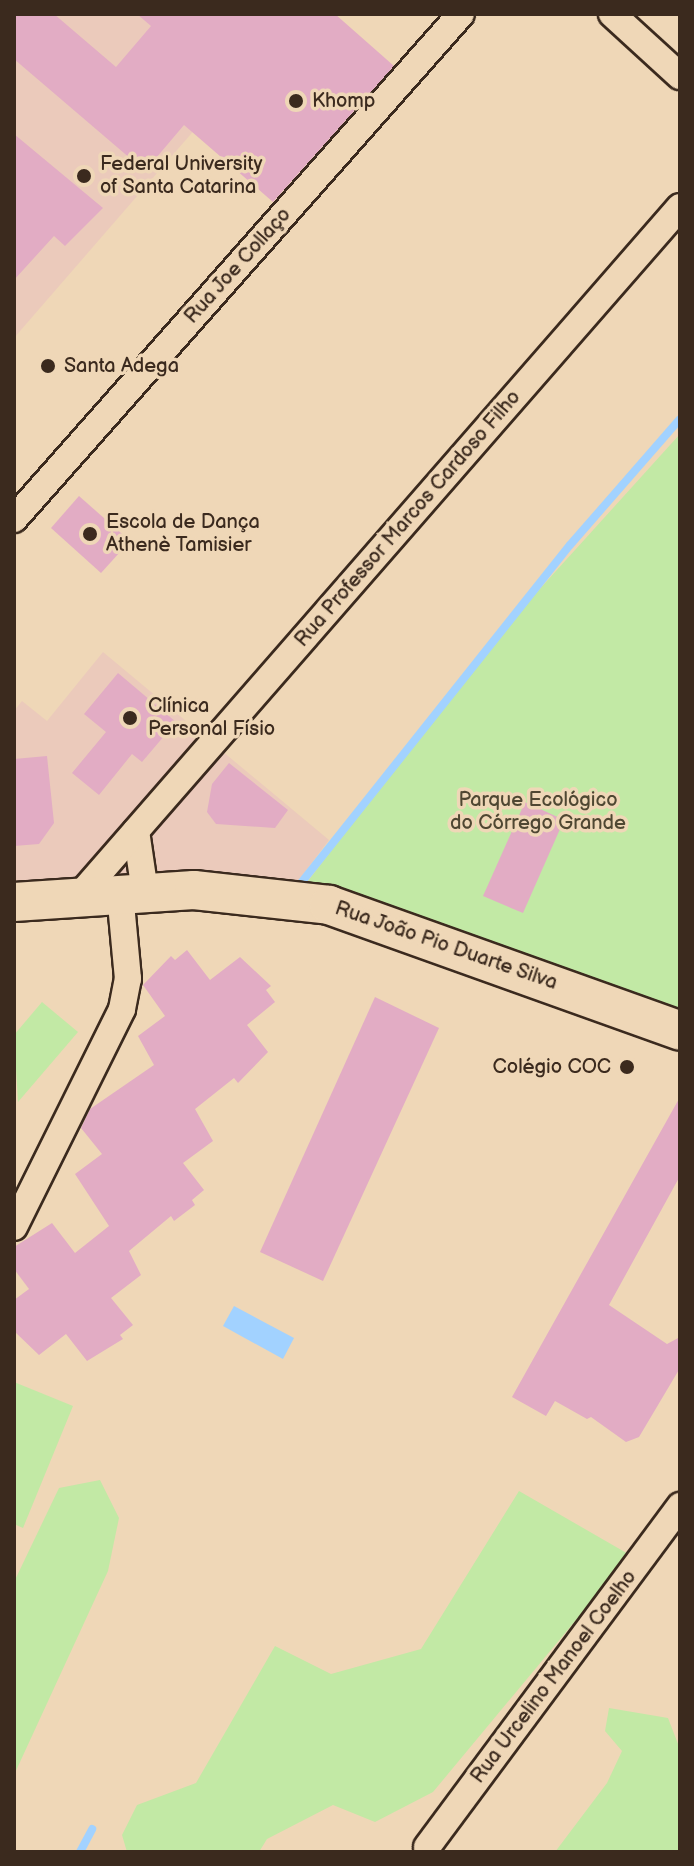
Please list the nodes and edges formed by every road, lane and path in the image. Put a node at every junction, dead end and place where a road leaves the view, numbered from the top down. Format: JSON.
{"nodes":[{"id":1,"x":461,"y":14,"type":"edge"},
{"id":2,"x":612,"y":14,"type":"edge"},
{"id":3,"x":680,"y":76,"type":"edge"},
{"id":4,"x":680,"y":207,"type":"edge"},
{"id":5,"x":14,"y":519,"type":"edge"},
{"id":6,"x":136,"y":831,"type":"junction"},
{"id":7,"x":133,"y":893,"type":"junction"},
{"id":8,"x":80,"y":895,"type":"junction"},
{"id":9,"x":14,"y":902,"type":"edge"},
{"id":10,"x":680,"y":1031,"type":"edge"},
{"id":11,"x":14,"y":1227,"type":"edge"},
{"id":12,"x":680,"y":1506,"type":"edge"},
{"id":13,"x":427,"y":1847,"type":"dead end"}],
"edges":[{"from":1,"to":5,"type":"street","name":"Rua Joe Collaço"},
{"from":2,"to":3,"type":"street"},
{"from":4,"to":6,"type":"street","name":"Rua Professor Marcos Cardoso Filho"},
{"from":6,"to":7,"type":"street"},
{"from":6,"to":8,"type":"street","name":"Rua Professor Marcos Cardoso Filho"},
{"from":7,"to":8,"type":"main road","name":"Rua João Pio Duarte Silva"},
{"from":7,"to":10,"type":"main road","name":"Rua João Pio Duarte Silva"},
{"from":7,"to":11,"type":"street"},
{"from":8,"to":9,"type":"main road","name":"Rua João Pio Duarte Silva"},
{"from":12,"to":13,"type":"street","name":"Rua Urcelino Manoel Coelho"}]}
